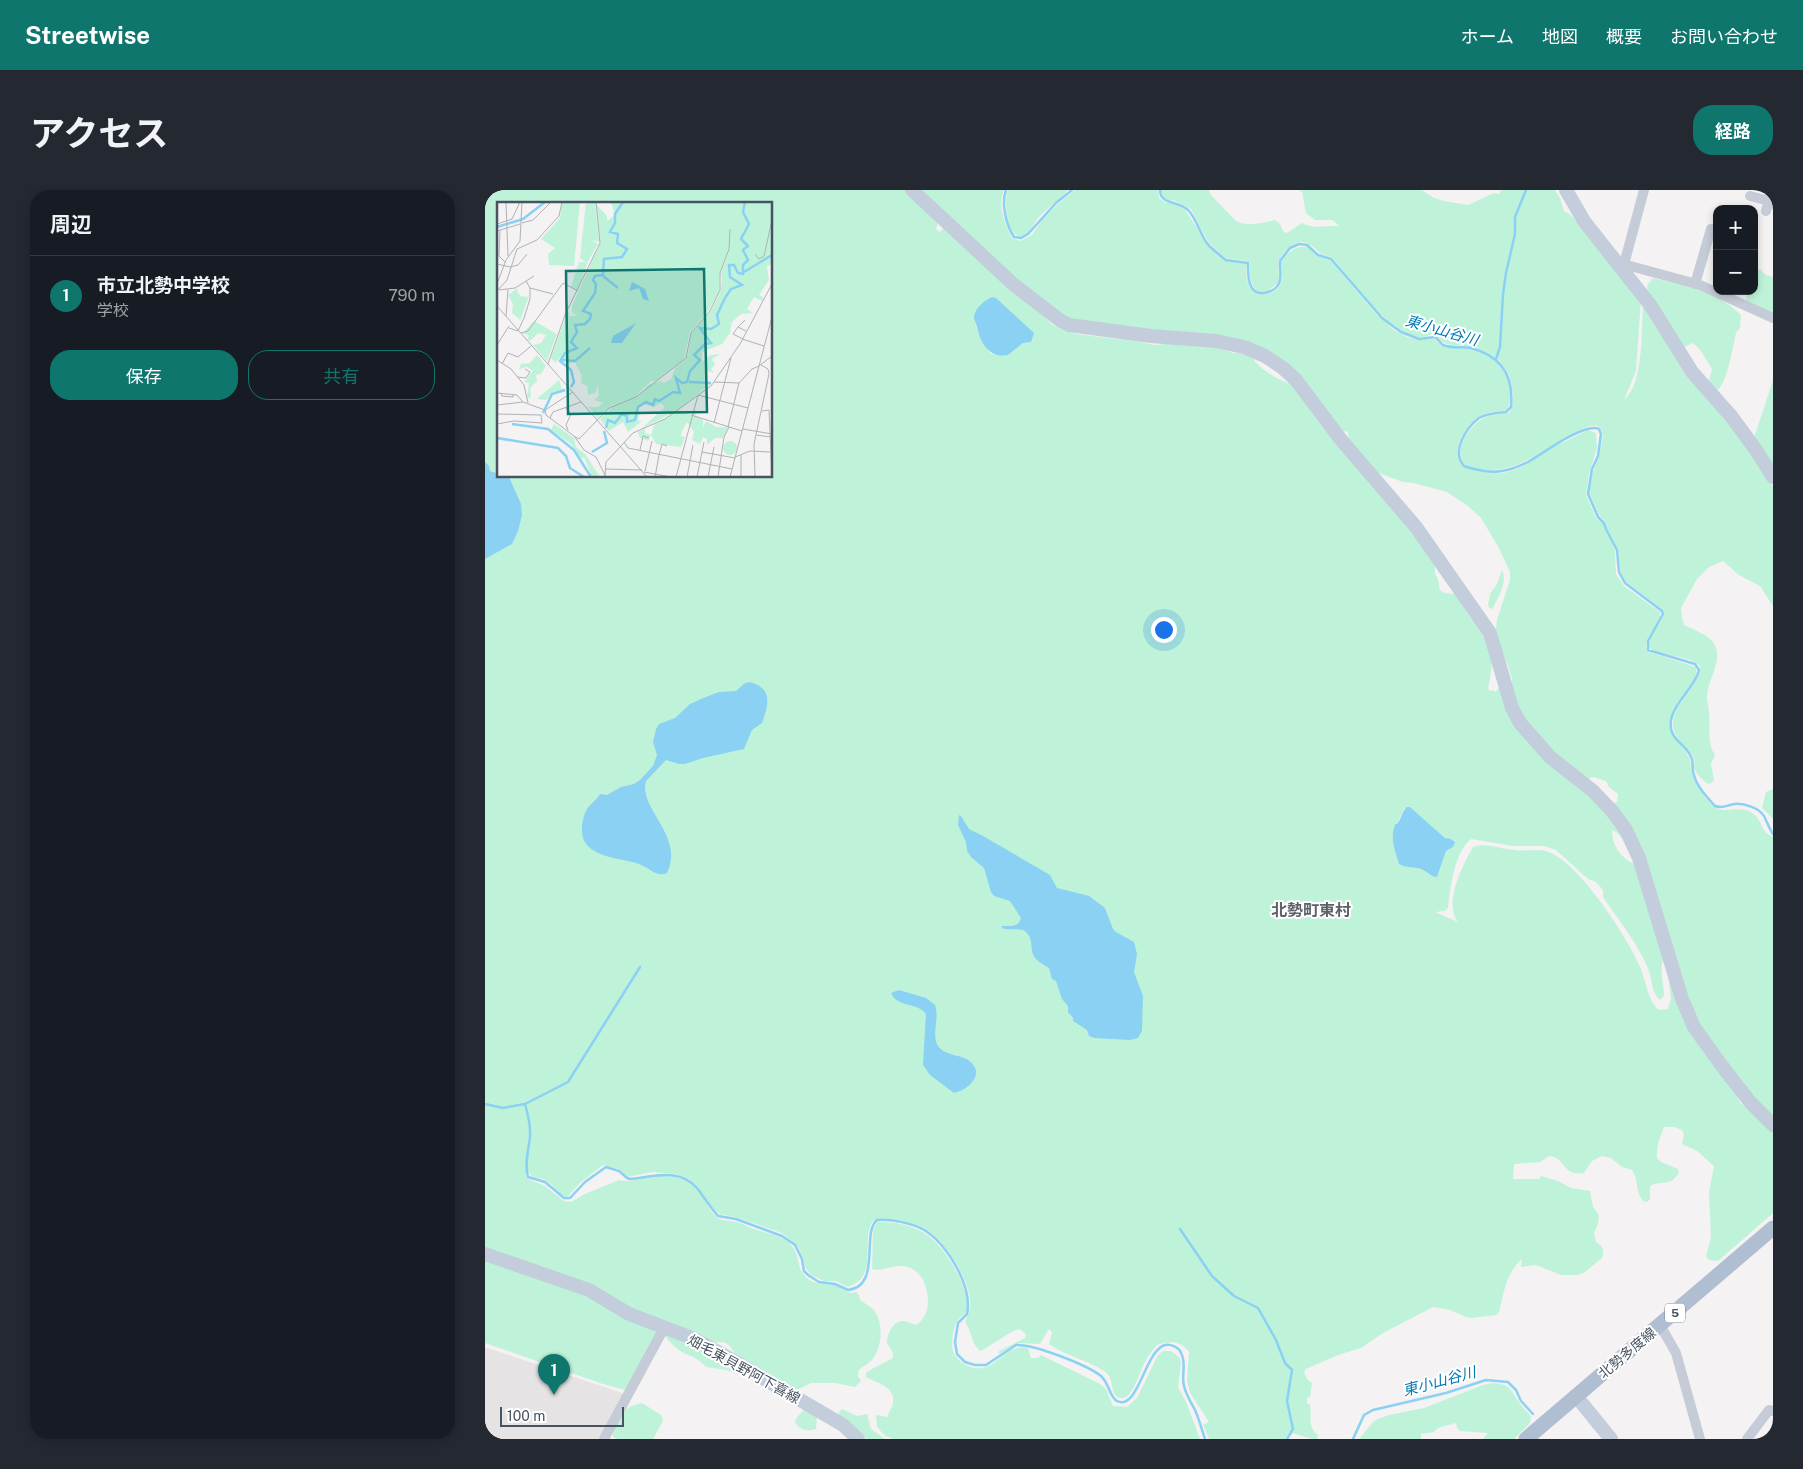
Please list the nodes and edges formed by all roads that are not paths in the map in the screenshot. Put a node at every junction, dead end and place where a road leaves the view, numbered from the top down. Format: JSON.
{"nodes":[{"id":1,"x":912,"y":190,"type":"edge"},
{"id":2,"x":1566,"y":190,"type":"edge"},
{"id":3,"x":1644,"y":190,"type":"edge"},
{"id":4,"x":1750,"y":196,"type":"dead end"},
{"id":5,"x":1770,"y":198,"type":"edge"},
{"id":6,"x":1711,"y":229,"type":"dead end"},
{"id":7,"x":1623,"y":266,"type":"junction"},
{"id":8,"x":1695,"y":284,"type":"junction"},
{"id":9,"x":1773,"y":318,"type":"edge"},
{"id":10,"x":1773,"y":477,"type":"edge"},
{"id":11,"x":1773,"y":1125,"type":"edge"},
{"id":12,"x":1773,"y":1228,"type":"edge"},
{"id":13,"x":485,"y":1254,"type":"edge"},
{"id":14,"x":1660,"y":1326,"type":"junction"},
{"id":15,"x":664,"y":1328,"type":"junction"},
{"id":16,"x":1576,"y":1396,"type":"junction"},
{"id":17,"x":1773,"y":1411,"type":"edge"},
{"id":18,"x":604,"y":1439,"type":"edge"},
{"id":19,"x":859,"y":1439,"type":"edge"},
{"id":20,"x":1526,"y":1439,"type":"edge"},
{"id":21,"x":1611,"y":1439,"type":"edge"},
{"id":22,"x":1700,"y":1439,"type":"edge"},
{"id":23,"x":1747,"y":1439,"type":"edge"}],
"edges":[{"from":1,"to":11,"type":"street"},
{"from":2,"to":7,"type":"street"},
{"from":3,"to":7,"type":"street"},
{"from":4,"to":5,"type":"street"},
{"from":6,"to":8,"type":"street"},
{"from":7,"to":8,"type":"street"},
{"from":7,"to":10,"type":"street"},
{"from":8,"to":9,"type":"street"},
{"from":12,"to":14,"type":"main road","name":"北勢多度線","number":"5"},
{"from":13,"to":15,"type":"street","name":"畑毛東貝野阿下喜線"},
{"from":14,"to":16,"type":"main road","name":"北勢多度線","number":"5"},
{"from":14,"to":22,"type":"street"},
{"from":15,"to":18,"type":"street"},
{"from":15,"to":19,"type":"street","name":"畑毛東貝野阿下喜線"},
{"from":16,"to":20,"type":"main road","name":"北勢多度線","number":"5"},
{"from":16,"to":21,"type":"street"},
{"from":17,"to":23,"type":"street"}]}
